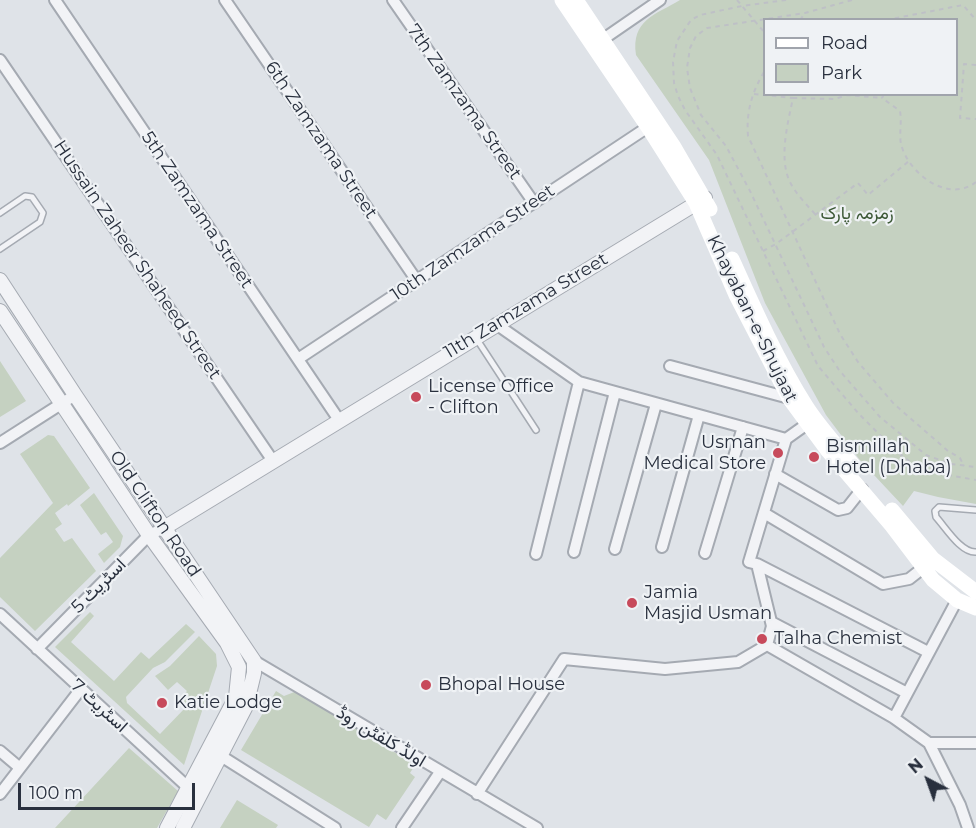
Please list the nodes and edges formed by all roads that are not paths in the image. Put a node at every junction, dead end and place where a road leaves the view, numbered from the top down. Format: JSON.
{"nodes":[{"id":1,"x":55,"y":0,"type":"edge"},
{"id":2,"x":225,"y":0,"type":"edge"},
{"id":3,"x":393,"y":0,"type":"edge"},
{"id":4,"x":562,"y":0,"type":"edge"},
{"id":5,"x":576,"y":0,"type":"edge"},
{"id":6,"x":660,"y":0,"type":"edge"},
{"id":7,"x":597,"y":43,"type":"junction"},
{"id":8,"x":0,"y":60,"type":"edge"},
{"id":9,"x":648,"y":127,"type":"junction"},
{"id":10,"x":700,"y":201,"type":"junction"},
{"id":11,"x":534,"y":203,"type":"junction"},
{"id":12,"x":0,"y":213,"type":"edge"},
{"id":13,"x":0,"y":249,"type":"edge"},
{"id":14,"x":0,"y":280,"type":"edge"},
{"id":15,"x":417,"y":281,"type":"junction"},
{"id":16,"x":0,"y":311,"type":"edge"},
{"id":17,"x":495,"y":324,"type":"junction"},
{"id":18,"x":475,"y":337,"type":"junction"},
{"id":19,"x":298,"y":359,"type":"junction"},
{"id":20,"x":670,"y":366,"type":"dead end"},
{"id":21,"x":579,"y":382,"type":"junction"},
{"id":22,"x":615,"y":392,"type":"junction"},
{"id":23,"x":75,"y":395,"type":"junction"},
{"id":24,"x":789,"y":398,"type":"junction"},
{"id":25,"x":60,"y":404,"type":"junction"},
{"id":26,"x":656,"y":404,"type":"junction"},
{"id":27,"x":699,"y":415,"type":"junction"},
{"id":28,"x":339,"y":420,"type":"junction"},
{"id":29,"x":807,"y":424,"type":"junction"},
{"id":30,"x":743,"y":427,"type":"junction"},
{"id":31,"x":537,"y":430,"type":"dead end"},
{"id":32,"x":786,"y":439,"type":"junction"},
{"id":33,"x":0,"y":443,"type":"edge"},
{"id":34,"x":273,"y":460,"type":"junction"},
{"id":35,"x":775,"y":474,"type":"junction"},
{"id":36,"x":862,"y":489,"type":"junction"},
{"id":37,"x":976,"y":510,"type":"edge"},
{"id":38,"x":764,"y":513,"type":"junction"},
{"id":39,"x":164,"y":528,"type":"junction"},
{"id":40,"x":149,"y":535,"type":"junction"},
{"id":41,"x":662,"y":546,"type":"dead end"},
{"id":42,"x":615,"y":549,"type":"dead end"},
{"id":43,"x":573,"y":552,"type":"dead end"},
{"id":44,"x":976,"y":552,"type":"edge"},
{"id":45,"x":705,"y":553,"type":"dead end"},
{"id":46,"x":536,"y":554,"type":"dead end"},
{"id":47,"x":757,"y":564,"type":"junction"},
{"id":48,"x":923,"y":567,"type":"junction"},
{"id":49,"x":976,"y":592,"type":"edge"},
{"id":50,"x":957,"y":600,"type":"junction"},
{"id":51,"x":976,"y":608,"type":"edge"},
{"id":52,"x":0,"y":614,"type":"edge"},
{"id":53,"x":771,"y":622,"type":"junction"},
{"id":54,"x":227,"y":643,"type":"junction"},
{"id":55,"x":766,"y":645,"type":"junction"},
{"id":56,"x":37,"y":649,"type":"junction"},
{"id":57,"x":928,"y":652,"type":"junction"},
{"id":58,"x":254,"y":661,"type":"junction"},
{"id":59,"x":80,"y":690,"type":"junction"},
{"id":60,"x":907,"y":693,"type":"junction"},
{"id":61,"x":894,"y":718,"type":"junction"},
{"id":62,"x":976,"y":742,"type":"edge"},
{"id":63,"x":929,"y":743,"type":"junction"},
{"id":64,"x":0,"y":751,"type":"edge"},
{"id":65,"x":221,"y":756,"type":"junction"},
{"id":66,"x":20,"y":768,"type":"junction"},
{"id":67,"x":440,"y":772,"type":"junction"},
{"id":68,"x":188,"y":787,"type":"junction"},
{"id":69,"x":0,"y":794,"type":"edge"},
{"id":70,"x":477,"y":794,"type":"junction"},
{"id":71,"x":199,"y":797,"type":"junction"},
{"id":72,"x":167,"y":828,"type":"edge"},
{"id":73,"x":183,"y":828,"type":"edge"},
{"id":74,"x":335,"y":828,"type":"edge"},
{"id":75,"x":402,"y":828,"type":"edge"},
{"id":76,"x":537,"y":828,"type":"edge"},
{"id":77,"x":968,"y":828,"type":"edge"}],
"edges":[{"from":1,"to":19,"type":"street","name":"5th Zamzama Street"},
{"from":2,"to":15,"type":"street","name":"6th Zamzama Street"},
{"from":3,"to":11,"type":"street","name":"7th Zamzama Street"},
{"from":4,"to":7,"type":"main road","name":"Khayaban-e-Shujaat"},
{"from":5,"to":7,"type":"main road","name":"Khayaban-e-Shujaat"},
{"from":6,"to":7,"type":"street"},
{"from":7,"to":9,"type":"main road","name":"Khayaban-e-Shujaat"},
{"from":7,"to":10,"type":"main road","name":"Khayaban-e-Shujaat"},
{"from":8,"to":34,"type":"street","name":"Hussain Zaheer Shaheed Street"},
{"from":9,"to":10,"type":"main road","name":"Khayaban-e-Shujaat"},
{"from":9,"to":11,"type":"street","name":"10th Zamzama Street"},
{"from":10,"to":17,"type":"street","name":"11th Zamzama Street"},
{"from":10,"to":24,"type":"main road","name":"Khayaban-e-Shujaat"},
{"from":10,"to":49,"type":"main road","name":"Khayaban-e-Shujaat"},
{"from":11,"to":15,"type":"street","name":"10th Zamzama Street"},
{"from":12,"to":13,"type":"lane"},
{"from":14,"to":23,"type":"street","name":"Old Clifton Road"},
{"from":15,"to":19,"type":"street","name":"10th Zamzama Street"},
{"from":16,"to":25,"type":"street","name":"Old Clifton Road"},
{"from":17,"to":18,"type":"street","name":"11th Zamzama Street"},
{"from":17,"to":21,"type":"street"},
{"from":18,"to":28,"type":"street","name":"11th Zamzama Street"},
{"from":18,"to":31,"type":"lane"},
{"from":19,"to":28,"type":"street","name":"5th Zamzama Street"},
{"from":20,"to":24,"type":"street"},
{"from":21,"to":22,"type":"street"},
{"from":21,"to":46,"type":"street"},
{"from":22,"to":26,"type":"street"},
{"from":22,"to":43,"type":"street"},
{"from":23,"to":25,"type":"street"},
{"from":23,"to":39,"type":"street","name":"Old Clifton Road"},
{"from":24,"to":29,"type":"main road","name":"Khayaban-e-Shujaat"},
{"from":25,"to":33,"type":"street"},
{"from":25,"to":40,"type":"street","name":"Old Clifton Road"},
{"from":26,"to":27,"type":"street"},
{"from":26,"to":42,"type":"street"},
{"from":27,"to":30,"type":"street"},
{"from":27,"to":41,"type":"street"},
{"from":28,"to":34,"type":"street","name":"11th Zamzama Street"},
{"from":29,"to":32,"type":"street"},
{"from":29,"to":36,"type":"main road","name":"Khayaban-e-Shujaat"},
{"from":30,"to":32,"type":"street"},
{"from":30,"to":45,"type":"street"},
{"from":32,"to":35,"type":"street"},
{"from":34,"to":39,"type":"street","name":"11th Zamzama Street"},
{"from":35,"to":36,"type":"street"},
{"from":35,"to":38,"type":"street"},
{"from":36,"to":48,"type":"main road","name":"Khayaban-e-Shujaat"},
{"from":37,"to":44,"type":"lane"},
{"from":38,"to":47,"type":"street"},
{"from":38,"to":48,"type":"street"},
{"from":39,"to":40,"type":"street","name":"اسٹریٹ 5"},
{"from":39,"to":58,"type":"street","name":"Old Clifton Road"},
{"from":40,"to":54,"type":"street","name":"Old Clifton Road"},
{"from":40,"to":56,"type":"street","name":"اسٹریٹ 5"},
{"from":47,"to":53,"type":"street"},
{"from":47,"to":57,"type":"street"},
{"from":48,"to":50,"type":"main road","name":"Khayaban-e-Shujaat"},
{"from":50,"to":51,"type":"main road","name":"Khayaban-e-Shujaat"},
{"from":50,"to":57,"type":"street"},
{"from":52,"to":56,"type":"street","name":"اسٹریٹ 7"},
{"from":53,"to":55,"type":"street"},
{"from":53,"to":60,"type":"street"},
{"from":54,"to":58,"type":"street","name":"اولڈ کلفٹن روڈ"},
{"from":54,"to":68,"type":"street","name":"Old Clifton Road"},
{"from":55,"to":61,"type":"street"},
{"from":55,"to":70,"type":"street"},
{"from":56,"to":59,"type":"street","name":"اسٹریٹ 7"},
{"from":57,"to":60,"type":"street"},
{"from":58,"to":65,"type":"street"},
{"from":58,"to":67,"type":"street","name":"اولڈ کلفٹن روڈ"},
{"from":59,"to":66,"type":"street"},
{"from":59,"to":68,"type":"street","name":"اسٹریٹ 7"},
{"from":60,"to":61,"type":"street"},
{"from":61,"to":63,"type":"street"},
{"from":62,"to":63,"type":"street"},
{"from":63,"to":77,"type":"street"},
{"from":64,"to":66,"type":"street"},
{"from":65,"to":71,"type":"street"},
{"from":65,"to":74,"type":"street"},
{"from":66,"to":69,"type":"street"},
{"from":67,"to":70,"type":"street","name":"اولڈ کلفٹن روڈ"},
{"from":67,"to":75,"type":"street"},
{"from":68,"to":71,"type":"street","name":"اسٹریٹ 7"},
{"from":68,"to":72,"type":"street","name":"Old Clifton Road"},
{"from":70,"to":76,"type":"street","name":"اولڈ کلفٹن روڈ"},
{"from":71,"to":73,"type":"street"}]}
